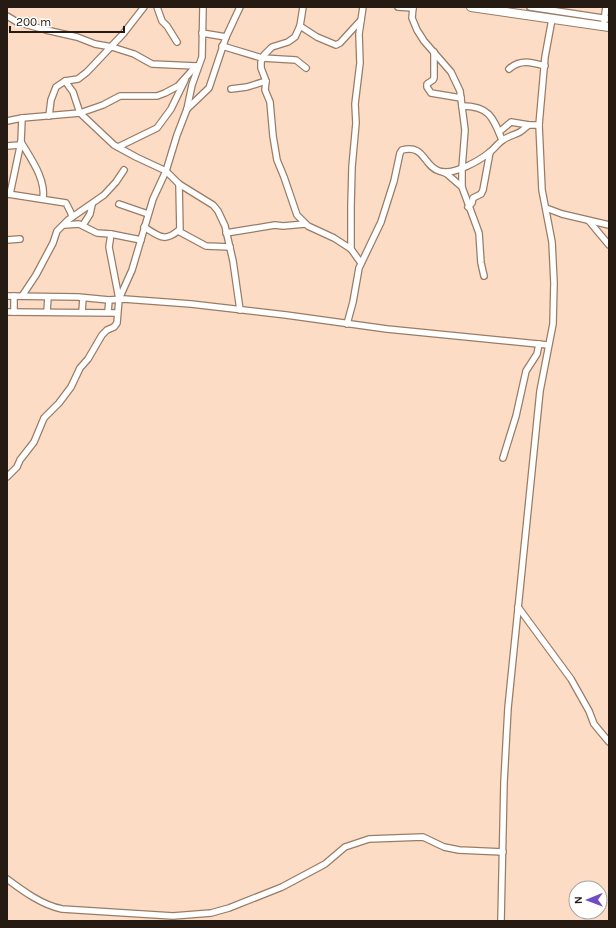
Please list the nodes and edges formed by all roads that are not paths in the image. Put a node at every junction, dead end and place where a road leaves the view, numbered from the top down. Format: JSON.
{"nodes":[{"id":1,"x":144,"y":7,"type":"edge"},
{"id":2,"x":157,"y":7,"type":"edge"},
{"id":3,"x":203,"y":7,"type":"edge"},
{"id":4,"x":240,"y":7,"type":"edge"},
{"id":5,"x":303,"y":7,"type":"edge"},
{"id":6,"x":363,"y":7,"type":"edge"},
{"id":7,"x":398,"y":7,"type":"edge"},
{"id":8,"x":413,"y":7,"type":"edge"},
{"id":9,"x":471,"y":7,"type":"edge"},
{"id":10,"x":530,"y":7,"type":"edge"},
{"id":11,"x":575,"y":7,"type":"edge"},
{"id":12,"x":606,"y":7,"type":"edge"},
{"id":13,"x":508,"y":10,"type":"edge"},
{"id":14,"x":570,"y":13,"type":"junction"},
{"id":15,"x":7,"y":16,"type":"edge"},
{"id":16,"x":552,"y":19,"type":"junction"},
{"id":17,"x":361,"y":20,"type":"junction"},
{"id":18,"x":561,"y":21,"type":"junction"},
{"id":19,"x":607,"y":23,"type":"edge"},
{"id":20,"x":300,"y":26,"type":"junction"},
{"id":21,"x":202,"y":33,"type":"junction"},
{"id":22,"x":226,"y":37,"type":"junction"},
{"id":23,"x":177,"y":42,"type":"dead end"},
{"id":24,"x":112,"y":46,"type":"junction"},
{"id":25,"x":222,"y":46,"type":"junction"},
{"id":26,"x":434,"y":52,"type":"junction"},
{"id":27,"x":262,"y":58,"type":"junction"},
{"id":28,"x":197,"y":66,"type":"junction"},
{"id":29,"x":544,"y":66,"type":"junction"},
{"id":30,"x":306,"y":68,"type":"dead end"},
{"id":31,"x":509,"y":69,"type":"dead end"},
{"id":32,"x":186,"y":77,"type":"junction"},
{"id":33,"x":65,"y":81,"type":"junction"},
{"id":34,"x":266,"y":81,"type":"junction"},
{"id":35,"x":231,"y":90,"type":"dead end"},
{"id":36,"x":461,"y":98,"type":"junction"},
{"id":37,"x":462,"y":106,"type":"junction"},
{"id":38,"x":187,"y":109,"type":"junction"},
{"id":39,"x":80,"y":113,"type":"junction"},
{"id":40,"x":48,"y":116,"type":"junction"},
{"id":41,"x":22,"y":118,"type":"junction"},
{"id":42,"x":7,"y":121,"type":"edge"},
{"id":43,"x":530,"y":124,"type":"junction"},
{"id":44,"x":539,"y":125,"type":"junction"},
{"id":45,"x":499,"y":132,"type":"junction"},
{"id":46,"x":502,"y":140,"type":"junction"},
{"id":47,"x":21,"y":144,"type":"junction"},
{"id":48,"x":7,"y":146,"type":"edge"},
{"id":49,"x":118,"y":147,"type":"junction"},
{"id":50,"x":490,"y":152,"type":"junction"},
{"id":51,"x":462,"y":168,"type":"junction"},
{"id":52,"x":124,"y":170,"type":"dead end"},
{"id":53,"x":166,"y":171,"type":"junction"},
{"id":54,"x":443,"y":172,"type":"junction"},
{"id":55,"x":179,"y":184,"type":"junction"},
{"id":56,"x":462,"y":187,"type":"junction"},
{"id":57,"x":9,"y":194,"type":"edge"},
{"id":58,"x":43,"y":199,"type":"junction"},
{"id":59,"x":119,"y":204,"type":"dead end"},
{"id":60,"x":92,"y":205,"type":"junction"},
{"id":61,"x":468,"y":207,"type":"junction"},
{"id":62,"x":546,"y":208,"type":"junction"},
{"id":63,"x":148,"y":214,"type":"junction"},
{"id":64,"x":72,"y":217,"type":"junction"},
{"id":65,"x":589,"y":220,"type":"junction"},
{"id":66,"x":305,"y":224,"type":"junction"},
{"id":67,"x":64,"y":225,"type":"junction"},
{"id":68,"x":83,"y":225,"type":"junction"},
{"id":69,"x":609,"y":225,"type":"edge"},
{"id":70,"x":144,"y":227,"type":"junction"},
{"id":71,"x":179,"y":230,"type":"junction"},
{"id":72,"x":226,"y":233,"type":"junction"},
{"id":73,"x":111,"y":234,"type":"junction"},
{"id":74,"x":20,"y":239,"type":"dead end"},
{"id":75,"x":7,"y":240,"type":"edge"},
{"id":76,"x":141,"y":240,"type":"junction"},
{"id":77,"x":609,"y":245,"type":"edge"},
{"id":78,"x":230,"y":247,"type":"junction"},
{"id":79,"x":352,"y":249,"type":"junction"},
{"id":80,"x":361,"y":263,"type":"junction"},
{"id":81,"x":484,"y":276,"type":"dead end"},
{"id":82,"x":7,"y":296,"type":"edge"},
{"id":83,"x":14,"y":296,"type":"junction"},
{"id":84,"x":22,"y":296,"type":"junction"},
{"id":85,"x":48,"y":297,"type":"junction"},
{"id":86,"x":83,"y":298,"type":"junction"},
{"id":87,"x":119,"y":299,"type":"junction"},
{"id":88,"x":109,"y":300,"type":"junction"},
{"id":89,"x":240,"y":310,"type":"junction"},
{"id":90,"x":7,"y":312,"type":"edge"},
{"id":91,"x":14,"y":312,"type":"junction"},
{"id":92,"x":47,"y":312,"type":"junction"},
{"id":93,"x":82,"y":312,"type":"junction"},
{"id":94,"x":108,"y":312,"type":"junction"},
{"id":95,"x":117,"y":313,"type":"junction"},
{"id":96,"x":347,"y":324,"type":"junction"},
{"id":97,"x":539,"y":344,"type":"junction"},
{"id":98,"x":548,"y":345,"type":"junction"},
{"id":99,"x":503,"y":458,"type":"dead end"},
{"id":100,"x":7,"y":477,"type":"edge"},
{"id":101,"x":518,"y":607,"type":"junction"},
{"id":102,"x":609,"y":742,"type":"edge"},
{"id":103,"x":503,"y":852,"type":"junction"},
{"id":104,"x":7,"y":879,"type":"edge"},
{"id":105,"x":501,"y":921,"type":"edge"}],
"edges":[{"from":1,"to":24,"type":"street"},
{"from":2,"to":23,"type":"street"},
{"from":3,"to":21,"type":"street"},
{"from":4,"to":22,"type":"street"},
{"from":5,"to":20,"type":"street"},
{"from":6,"to":17,"type":"street"},
{"from":7,"to":8,"type":"street"},
{"from":8,"to":26,"type":"street"},
{"from":9,"to":13,"type":"highway"},
{"from":10,"to":14,"type":"street"},
{"from":11,"to":14,"type":"street"},
{"from":12,"to":19,"type":"street"},
{"from":13,"to":16,"type":"highway"},
{"from":14,"to":18,"type":"street"},
{"from":14,"to":19,"type":"street"},
{"from":15,"to":24,"type":"street"},
{"from":16,"to":18,"type":"highway"},
{"from":16,"to":29,"type":"street"},
{"from":17,"to":20,"type":"street"},
{"from":17,"to":79,"type":"street"},
{"from":18,"to":19,"type":"highway"},
{"from":20,"to":27,"type":"street"},
{"from":21,"to":22,"type":"street"},
{"from":21,"to":28,"type":"street"},
{"from":22,"to":25,"type":"street"},
{"from":24,"to":28,"type":"street"},
{"from":24,"to":33,"type":"street"},
{"from":25,"to":27,"type":"street"},
{"from":25,"to":38,"type":"street"},
{"from":26,"to":36,"type":"street"},
{"from":26,"to":36,"type":"street"},
{"from":27,"to":30,"type":"street"},
{"from":27,"to":34,"type":"street"},
{"from":28,"to":32,"type":"street"},
{"from":28,"to":38,"type":"street"},
{"from":29,"to":31,"type":"street"},
{"from":29,"to":44,"type":"street"},
{"from":32,"to":39,"type":"street"},
{"from":32,"to":49,"type":"street"},
{"from":33,"to":39,"type":"street"},
{"from":33,"to":40,"type":"street"},
{"from":34,"to":35,"type":"street"},
{"from":34,"to":66,"type":"street"},
{"from":36,"to":37,"type":"street"},
{"from":37,"to":45,"type":"street"},
{"from":37,"to":51,"type":"street"},
{"from":38,"to":53,"type":"street"},
{"from":39,"to":40,"type":"street"},
{"from":39,"to":49,"type":"street"},
{"from":40,"to":41,"type":"street"},
{"from":41,"to":42,"type":"street"},
{"from":41,"to":47,"type":"street"},
{"from":43,"to":44,"type":"street"},
{"from":43,"to":45,"type":"street"},
{"from":43,"to":46,"type":"street"},
{"from":44,"to":62,"type":"street"},
{"from":45,"to":46,"type":"street"},
{"from":46,"to":50,"type":"street"},
{"from":47,"to":48,"type":"street"},
{"from":47,"to":57,"type":"street"},
{"from":47,"to":58,"type":"street"},
{"from":49,"to":53,"type":"street"},
{"from":50,"to":51,"type":"street"},
{"from":50,"to":61,"type":"street"},
{"from":51,"to":54,"type":"street"},
{"from":51,"to":56,"type":"street"},
{"from":52,"to":60,"type":"street"},
{"from":53,"to":55,"type":"street"},
{"from":53,"to":63,"type":"street"},
{"from":54,"to":56,"type":"street"},
{"from":54,"to":80,"type":"street"},
{"from":55,"to":71,"type":"street"},
{"from":55,"to":72,"type":"street"},
{"from":56,"to":61,"type":"street"},
{"from":57,"to":58,"type":"street"},
{"from":58,"to":64,"type":"street"},
{"from":59,"to":63,"type":"street"},
{"from":60,"to":64,"type":"street"},
{"from":60,"to":68,"type":"street"},
{"from":61,"to":81,"type":"street"},
{"from":62,"to":65,"type":"street"},
{"from":62,"to":98,"type":"street"},
{"from":63,"to":70,"type":"street"},
{"from":64,"to":67,"type":"street"},
{"from":65,"to":69,"type":"street"},
{"from":65,"to":77,"type":"street"},
{"from":66,"to":72,"type":"street"},
{"from":66,"to":79,"type":"street"},
{"from":67,"to":68,"type":"street"},
{"from":67,"to":84,"type":"street"},
{"from":68,"to":73,"type":"street"},
{"from":70,"to":71,"type":"street"},
{"from":70,"to":76,"type":"street"},
{"from":71,"to":78,"type":"street"},
{"from":72,"to":78,"type":"street"},
{"from":73,"to":76,"type":"street"},
{"from":73,"to":87,"type":"street"},
{"from":74,"to":75,"type":"street"},
{"from":76,"to":87,"type":"street"},
{"from":78,"to":89,"type":"street"},
{"from":79,"to":80,"type":"street"},
{"from":80,"to":96,"type":"street"},
{"from":82,"to":83,"type":"street"},
{"from":83,"to":84,"type":"street"},
{"from":83,"to":91,"type":"street"},
{"from":84,"to":85,"type":"street"},
{"from":85,"to":86,"type":"street"},
{"from":85,"to":92,"type":"street"},
{"from":86,"to":88,"type":"street"},
{"from":86,"to":93,"type":"street"},
{"from":87,"to":88,"type":"street"},
{"from":87,"to":89,"type":"street"},
{"from":87,"to":95,"type":"street"},
{"from":88,"to":94,"type":"street"},
{"from":89,"to":96,"type":"street"},
{"from":90,"to":91,"type":"street"},
{"from":91,"to":92,"type":"street"},
{"from":92,"to":93,"type":"street"},
{"from":93,"to":94,"type":"street"},
{"from":94,"to":95,"type":"street"},
{"from":95,"to":100,"type":"street"},
{"from":96,"to":97,"type":"street"},
{"from":97,"to":98,"type":"street"},
{"from":97,"to":99,"type":"street"},
{"from":98,"to":101,"type":"street"},
{"from":101,"to":102,"type":"street"},
{"from":101,"to":103,"type":"street"},
{"from":103,"to":104,"type":"street"},
{"from":103,"to":105,"type":"street"}]}
